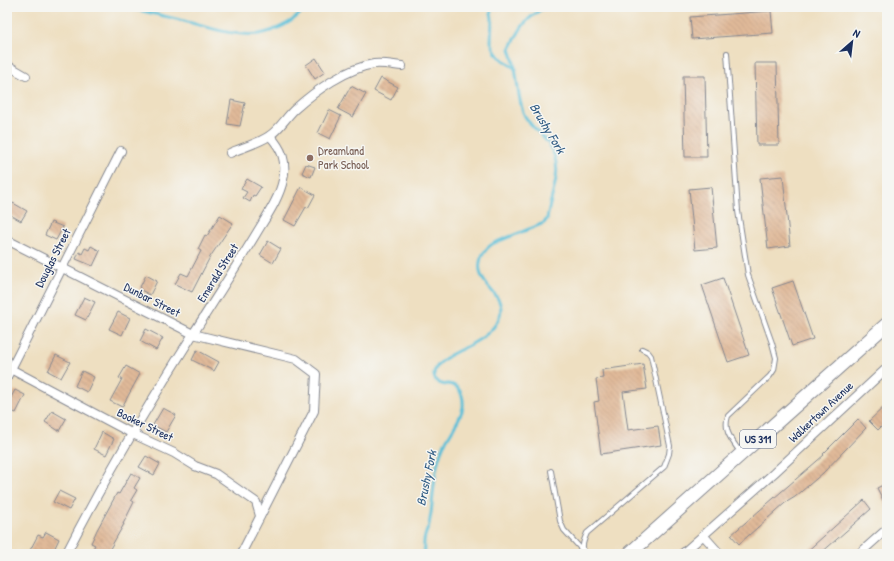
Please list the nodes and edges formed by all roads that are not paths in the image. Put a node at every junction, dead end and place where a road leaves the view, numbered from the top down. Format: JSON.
{"nodes":[{"id":1,"x":727,"y":53,"type":"dead end"},
{"id":2,"x":7,"y":65,"type":"edge"},
{"id":3,"x":402,"y":66,"type":"dead end"},
{"id":4,"x":26,"y":76,"type":"dead end"},
{"id":5,"x":270,"y":136,"type":"junction"},
{"id":6,"x":121,"y":150,"type":"dead end"},
{"id":7,"x":230,"y":153,"type":"dead end"},
{"id":8,"x":7,"y":240,"type":"edge"},
{"id":9,"x":62,"y":268,"type":"junction"},
{"id":10,"x":887,"y":324,"type":"edge"},
{"id":11,"x":193,"y":334,"type":"junction"},
{"id":12,"x":642,"y":349,"type":"dead end"},
{"id":13,"x":887,"y":368,"type":"edge"},
{"id":14,"x":8,"y":371,"type":"edge"},
{"id":15,"x":133,"y":434,"type":"junction"},
{"id":16,"x":742,"y":453,"type":"junction"},
{"id":17,"x":551,"y":471,"type":"dead end"},
{"id":18,"x":260,"y":516,"type":"junction"},
{"id":19,"x":887,"y":529,"type":"edge"},
{"id":20,"x":703,"y":535,"type":"junction"},
{"id":21,"x":585,"y":553,"type":"edge"},
{"id":22,"x":66,"y":554,"type":"edge"},
{"id":23,"x":241,"y":554,"type":"edge"},
{"id":24,"x":629,"y":554,"type":"edge"},
{"id":25,"x":682,"y":554,"type":"edge"},
{"id":26,"x":720,"y":554,"type":"edge"},
{"id":27,"x":859,"y":554,"type":"edge"}],
"edges":[{"from":1,"to":16,"type":"lane"},
{"from":2,"to":4,"type":"street"},
{"from":3,"to":5,"type":"street"},
{"from":5,"to":7,"type":"street"},
{"from":5,"to":11,"type":"street","name":"Emerald Street"},
{"from":6,"to":9,"type":"street","name":"Douglas Street"},
{"from":8,"to":9,"type":"street","name":"Dunbar Street"},
{"from":9,"to":11,"type":"street","name":"Dunbar Street"},
{"from":9,"to":14,"type":"street","name":"Douglas Street"},
{"from":10,"to":16,"type":"main road","number":"US 311"},
{"from":11,"to":15,"type":"street","name":"Emerald Street"},
{"from":11,"to":18,"type":"street","name":"Dunbar Street"},
{"from":12,"to":21,"type":"lane"},
{"from":13,"to":20,"type":"street","name":"Walkertown Avenue"},
{"from":14,"to":15,"type":"street","name":"Booker Street"},
{"from":15,"to":18,"type":"street","name":"Booker Street"},
{"from":15,"to":22,"type":"street","name":"Emerald Street"},
{"from":16,"to":24,"type":"main road","number":"US 311"},
{"from":17,"to":21,"type":"lane"},
{"from":18,"to":23,"type":"street"},
{"from":19,"to":27,"type":"street"},
{"from":20,"to":25,"type":"street","name":"Walkertown Avenue"},
{"from":20,"to":26,"type":"street"}]}
